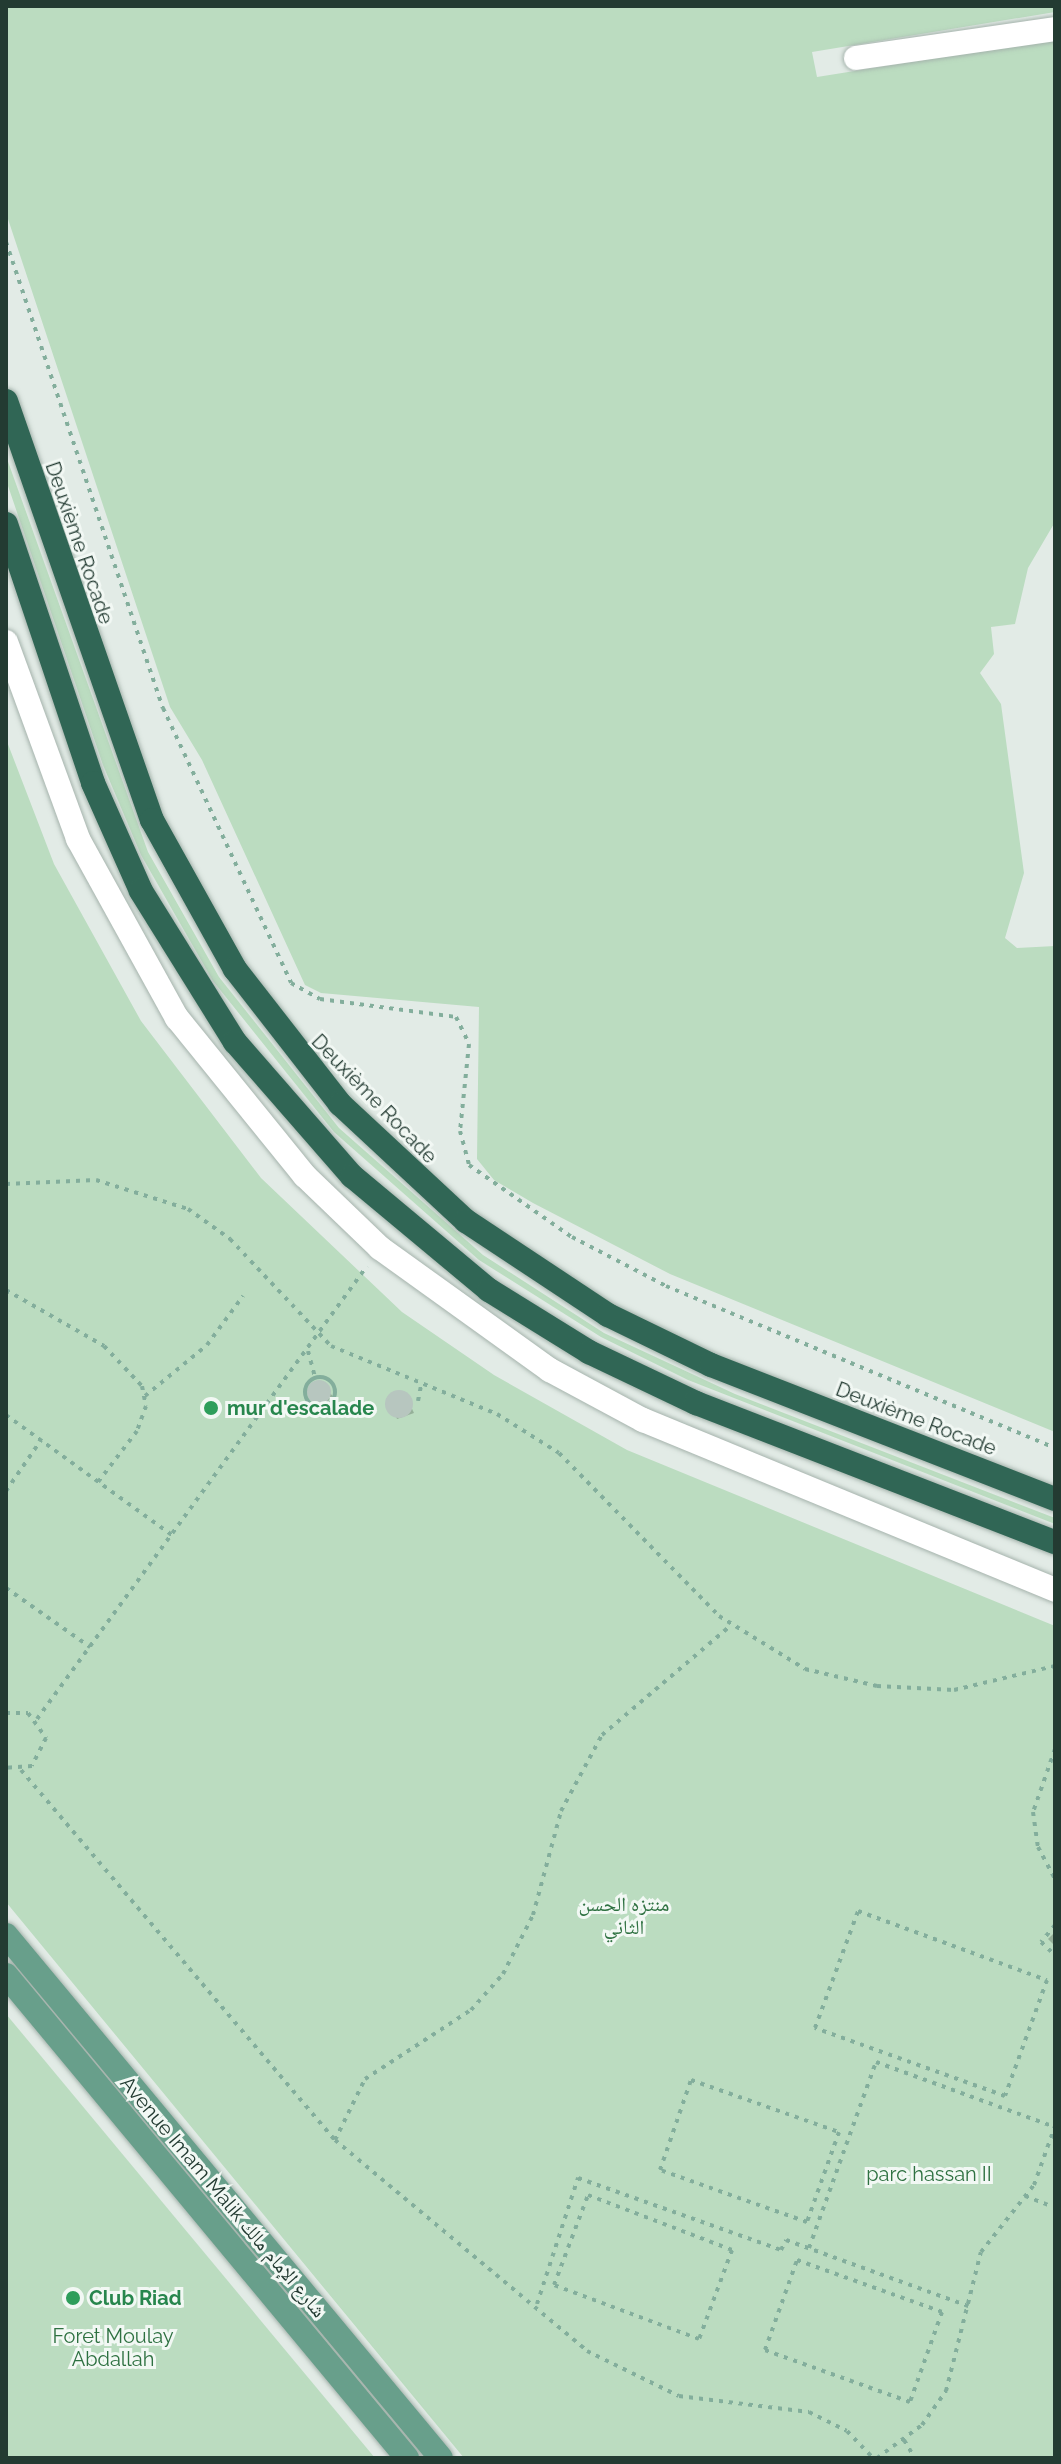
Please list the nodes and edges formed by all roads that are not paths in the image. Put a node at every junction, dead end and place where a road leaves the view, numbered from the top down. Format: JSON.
{"nodes":[{"id":1,"x":1055,"y":29,"type":"edge"},
{"id":2,"x":856,"y":58,"type":"dead end"},
{"id":3,"x":6,"y":401,"type":"edge"},
{"id":4,"x":6,"y":524,"type":"edge"},
{"id":5,"x":6,"y":642,"type":"edge"},
{"id":6,"x":1055,"y":1499,"type":"edge"},
{"id":7,"x":1055,"y":1542,"type":"edge"},
{"id":8,"x":1055,"y":1590,"type":"edge"},
{"id":9,"x":6,"y":1935,"type":"edge"},
{"id":10,"x":6,"y":1975,"type":"edge"},
{"id":11,"x":407,"y":2458,"type":"edge"},
{"id":12,"x":441,"y":2458,"type":"edge"}],
"edges":[{"from":1,"to":2,"type":"street"},
{"from":3,"to":6,"type":"highway","name":"Deuxième Rocade"},
{"from":4,"to":7,"type":"highway"},
{"from":5,"to":8,"type":"street"},
{"from":9,"to":12,"type":"main road","name":"Avenue Imam Malik شارع الإمام مالك"},
{"from":10,"to":11,"type":"main road","name":"Avenue Imam Malik شارع الإمام مالك"}]}
